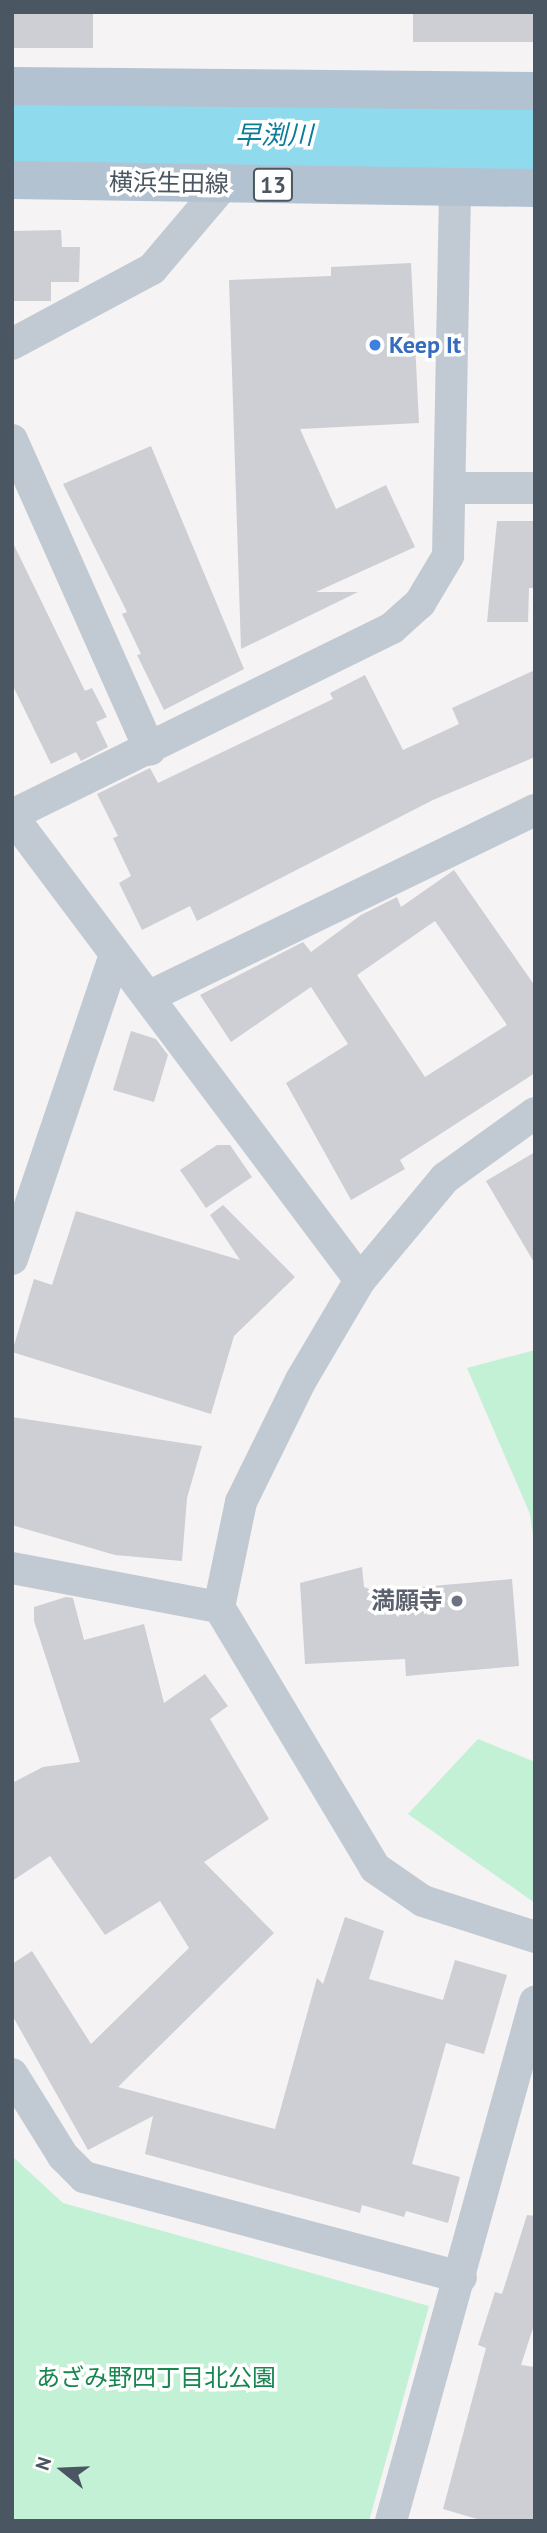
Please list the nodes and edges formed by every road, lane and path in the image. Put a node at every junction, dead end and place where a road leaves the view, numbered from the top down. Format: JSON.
{"nodes":[{"id":1,"x":12,"y":86,"type":"edge"},
{"id":2,"x":535,"y":91,"type":"edge"},
{"id":3,"x":12,"y":180,"type":"edge"},
{"id":4,"x":225,"y":184,"type":"junction"},
{"id":5,"x":455,"y":188,"type":"junction"},
{"id":6,"x":535,"y":188,"type":"edge"},
{"id":7,"x":12,"y":344,"type":"edge"},
{"id":8,"x":12,"y":440,"type":"edge"},
{"id":9,"x":451,"y":488,"type":"junction"},
{"id":10,"x":535,"y":488,"type":"edge"},
{"id":11,"x":150,"y":750,"type":"junction"},
{"id":12,"x":535,"y":810,"type":"edge"},
{"id":13,"x":12,"y":815,"type":"edge"},
{"id":14,"x":115,"y":955,"type":"junction"},
{"id":15,"x":150,"y":996,"type":"junction"},
{"id":16,"x":535,"y":1113,"type":"edge"},
{"id":17,"x":12,"y":1259,"type":"edge"},
{"id":18,"x":360,"y":1280,"type":"junction"},
{"id":19,"x":12,"y":1568,"type":"edge"},
{"id":20,"x":219,"y":1607,"type":"junction"},
{"id":21,"x":535,"y":1937,"type":"edge"},
{"id":22,"x":535,"y":2002,"type":"edge"},
{"id":23,"x":12,"y":2074,"type":"edge"},
{"id":24,"x":23,"y":2116,"type":"edge"},
{"id":25,"x":461,"y":2277,"type":"junction"},
{"id":26,"x":391,"y":2521,"type":"edge"}],
"edges":[{"from":1,"to":2,"type":"main road"},
{"from":3,"to":4,"type":"main road","name":"横浜生田線","number":"13"},
{"from":4,"to":5,"type":"main road","name":"横浜生田線","number":"13"},
{"from":4,"to":7,"type":"street"},
{"from":5,"to":6,"type":"main road","name":"横浜生田線","number":"13"},
{"from":5,"to":9,"type":"street"},
{"from":8,"to":11,"type":"street"},
{"from":9,"to":10,"type":"street"},
{"from":9,"to":11,"type":"street"},
{"from":11,"to":13,"type":"street"},
{"from":12,"to":15,"type":"street"},
{"from":13,"to":14,"type":"street"},
{"from":14,"to":15,"type":"street"},
{"from":14,"to":17,"type":"street"},
{"from":15,"to":18,"type":"street"},
{"from":16,"to":18,"type":"street"},
{"from":18,"to":20,"type":"street"},
{"from":19,"to":20,"type":"street"},
{"from":20,"to":21,"type":"street"},
{"from":22,"to":25,"type":"street"},
{"from":23,"to":24,"type":"street"},
{"from":24,"to":25,"type":"street"},
{"from":25,"to":26,"type":"street"}]}
